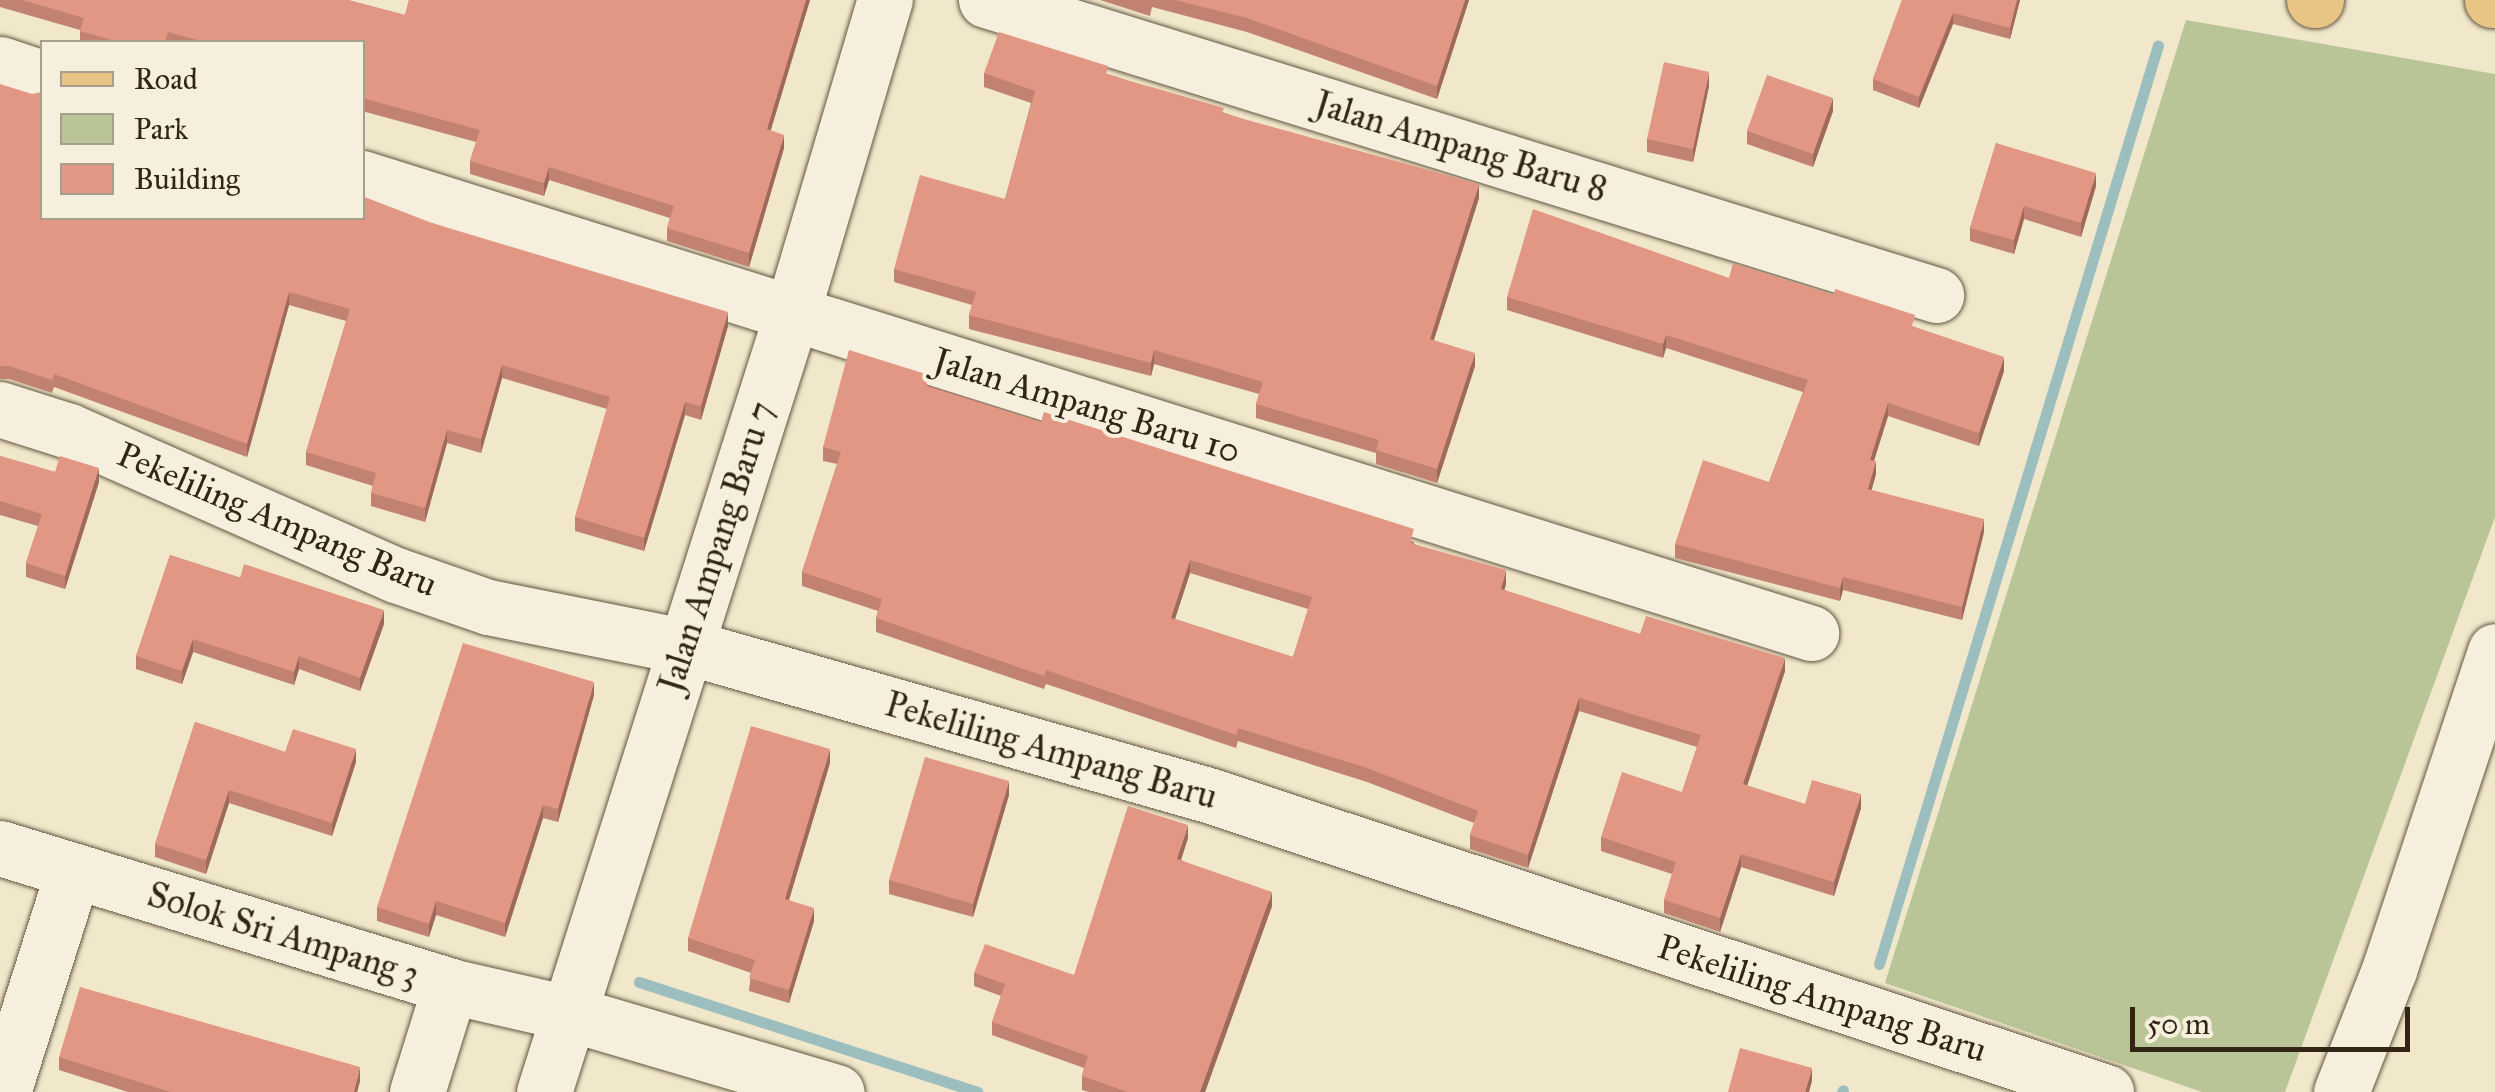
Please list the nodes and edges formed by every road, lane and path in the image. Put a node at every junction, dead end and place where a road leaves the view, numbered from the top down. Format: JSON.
{"nodes":[{"id":1,"x":884,"y":0,"type":"edge"},
{"id":2,"x":986,"y":0,"type":"edge"},
{"id":3,"x":0,"y":64,"type":"edge"},
{"id":4,"x":40,"y":77,"type":"edge"},
{"id":5,"x":365,"y":179,"type":"edge"},
{"id":6,"x":1936,"y":295,"type":"dead end"},
{"id":7,"x":792,"y":314,"type":"junction"},
{"id":8,"x":0,"y":409,"type":"edge"},
{"id":9,"x":1812,"y":634,"type":"dead end"},
{"id":10,"x":684,"y":646,"type":"junction"},
{"id":11,"x":2495,"y":651,"type":"edge"},
{"id":12,"x":0,"y":848,"type":"edge"},
{"id":13,"x":74,"y":871,"type":"junction"},
{"id":14,"x":450,"y":986,"type":"junction"},
{"id":15,"x":568,"y":1013,"type":"junction"},
{"id":16,"x":3,"y":1092,"type":"edge"},
{"id":17,"x":417,"y":1092,"type":"edge"},
{"id":18,"x":544,"y":1092,"type":"edge"},
{"id":19,"x":836,"y":1092,"type":"edge"},
{"id":20,"x":2106,"y":1092,"type":"edge"},
{"id":21,"x":2341,"y":1092,"type":"edge"}],
"edges":[{"from":1,"to":7,"type":"street","name":"Jalan Ampang Baru 7"},
{"from":2,"to":6,"type":"street","name":"Jalan Ampang Baru 8"},
{"from":3,"to":4,"type":"street"},
{"from":5,"to":7,"type":"street","name":"Jalan Ampang Baru 10"},
{"from":7,"to":9,"type":"street","name":"Jalan Ampang Baru 10"},
{"from":7,"to":10,"type":"street","name":"Jalan Ampang Baru 7"},
{"from":8,"to":10,"type":"street","name":"Pekeliling Ampang Baru"},
{"from":10,"to":15,"type":"street","name":"Jalan Ampang Baru 7"},
{"from":10,"to":20,"type":"street","name":"Pekeliling Ampang Baru"},
{"from":11,"to":21,"type":"street"},
{"from":12,"to":13,"type":"street","name":"Solok Sri Ampang 3"},
{"from":13,"to":14,"type":"street","name":"Solok Sri Ampang 3"},
{"from":13,"to":16,"type":"street"},
{"from":14,"to":15,"type":"street","name":"Solok Sri Ampang 3"},
{"from":14,"to":17,"type":"street"},
{"from":15,"to":18,"type":"street","name":"Jalan Ampang Baru 7"},
{"from":15,"to":19,"type":"street","name":"Solok Sri Ampang 3"}]}
